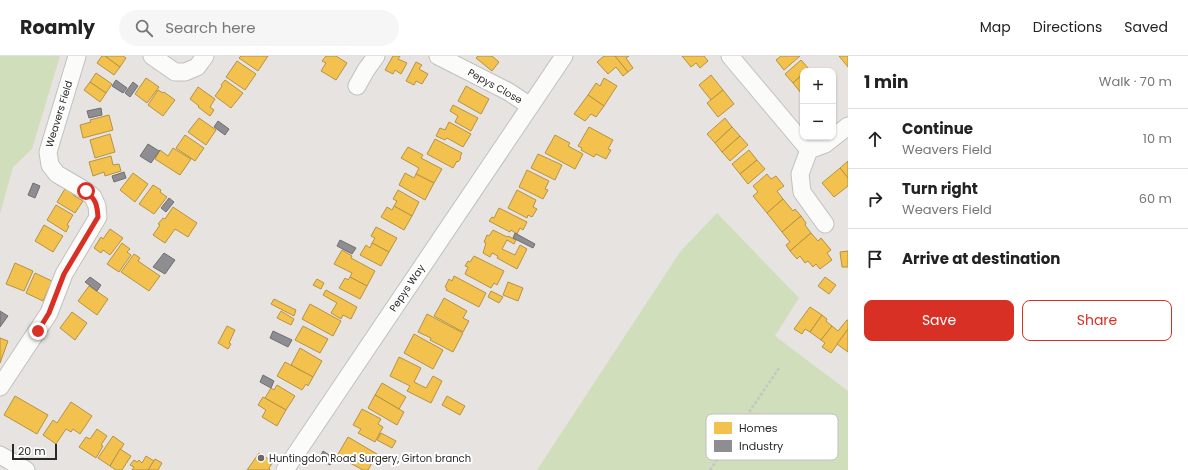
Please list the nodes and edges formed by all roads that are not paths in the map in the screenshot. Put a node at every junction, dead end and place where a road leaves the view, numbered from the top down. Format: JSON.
{"nodes":[{"id":1,"x":77,"y":56,"type":"edge"},
{"id":2,"x":152,"y":56,"type":"edge"},
{"id":3,"x":205,"y":56,"type":"edge"},
{"id":4,"x":376,"y":56,"type":"edge"},
{"id":5,"x":438,"y":56,"type":"edge"},
{"id":6,"x":564,"y":56,"type":"edge"},
{"id":7,"x":730,"y":56,"type":"edge"},
{"id":8,"x":357,"y":86,"type":"dead end"},
{"id":9,"x":530,"y":106,"type":"junction"},
{"id":10,"x":848,"y":126,"type":"edge"},
{"id":11,"x":809,"y":150,"type":"junction"},
{"id":12,"x":825,"y":224,"type":"dead end"},
{"id":13,"x":0,"y":387,"type":"edge"},
{"id":14,"x":0,"y":455,"type":"edge"},
{"id":15,"x":26,"y":470,"type":"edge"},
{"id":16,"x":285,"y":470,"type":"edge"}],
"edges":[{"from":1,"to":13,"type":"street","name":"Weavers Field"},
{"from":2,"to":3,"type":"street"},
{"from":4,"to":8,"type":"street"},
{"from":5,"to":9,"type":"street","name":"Pepys Close"},
{"from":6,"to":9,"type":"street","name":"Pepys Way"},
{"from":7,"to":11,"type":"street"},
{"from":9,"to":16,"type":"street","name":"Pepys Way"},
{"from":10,"to":11,"type":"street"},
{"from":11,"to":12,"type":"street"},
{"from":14,"to":15,"type":"street"}]}
